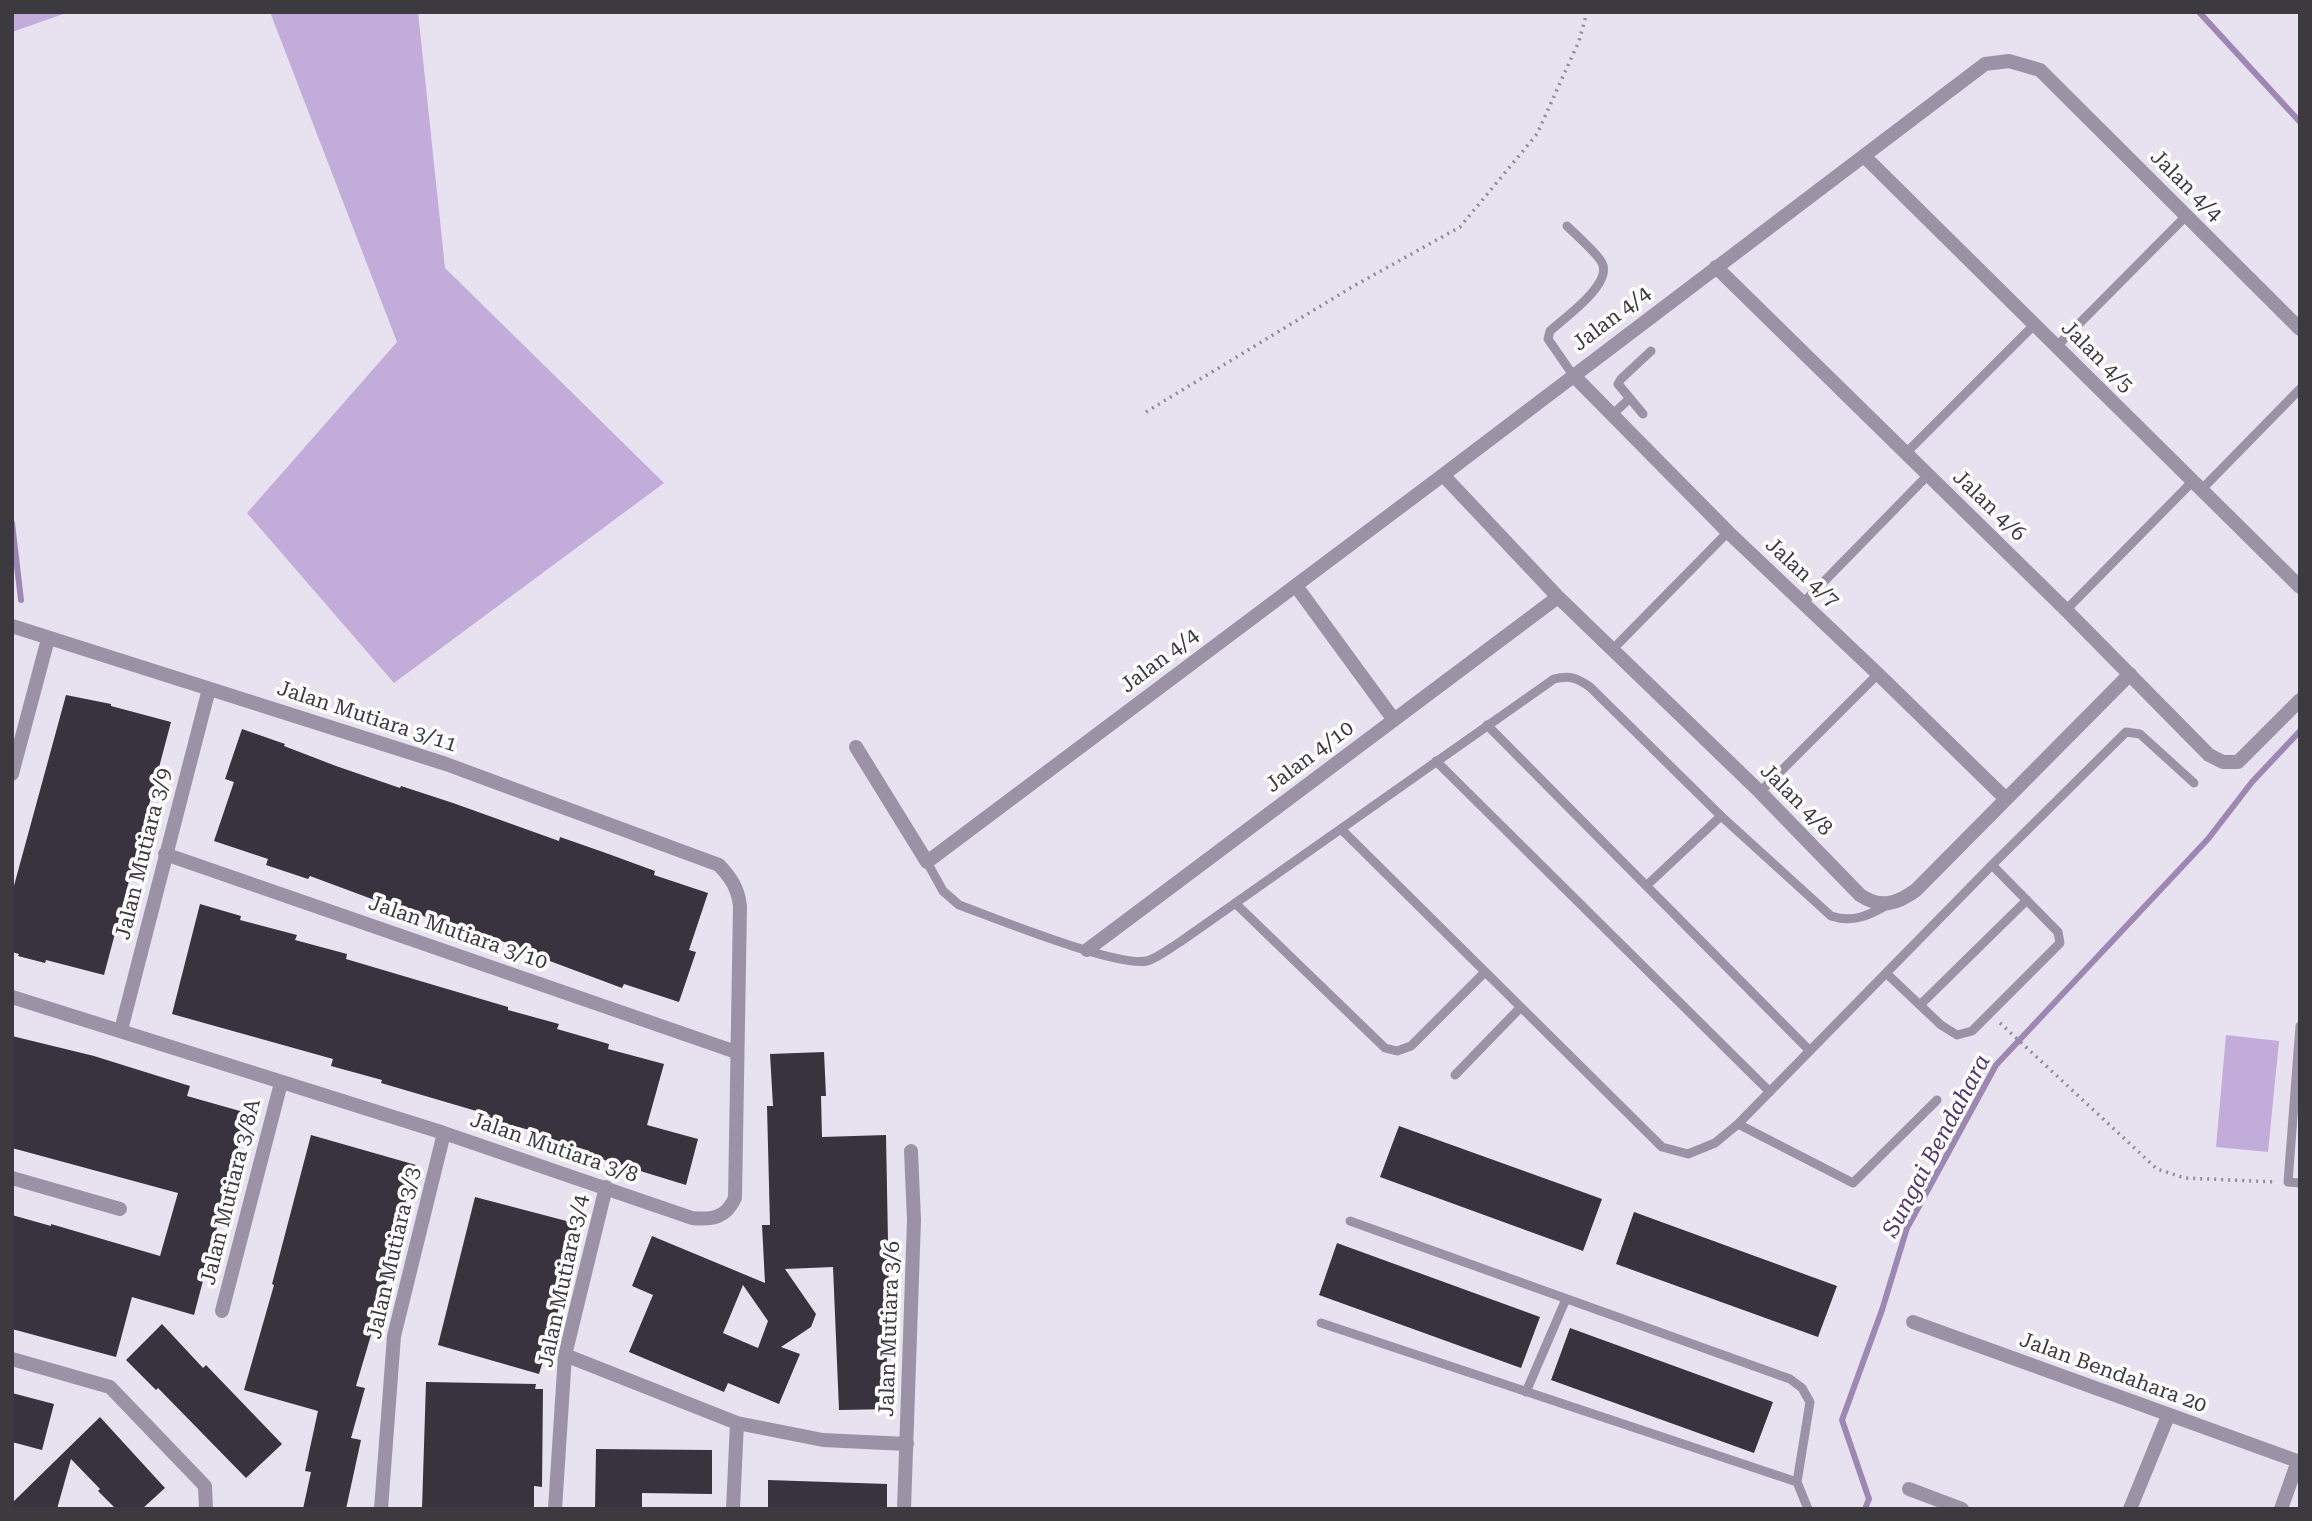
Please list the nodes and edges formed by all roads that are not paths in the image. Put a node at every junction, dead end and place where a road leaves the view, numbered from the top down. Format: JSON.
{"nodes":[{"id":1,"x":1864,"y":157,"type":"junction"},
{"id":2,"x":2186,"y":216,"type":"junction"},
{"id":3,"x":1567,"y":226,"type":"dead end"},
{"id":4,"x":1716,"y":267,"type":"junction"},
{"id":5,"x":2035,"y":324,"type":"junction"},
{"id":6,"x":2300,"y":329,"type":"edge"},
{"id":7,"x":2057,"y":346,"type":"junction"},
{"id":8,"x":1651,"y":351,"type":"dead end"},
{"id":9,"x":1573,"y":375,"type":"junction"},
{"id":10,"x":2300,"y":389,"type":"edge"},
{"id":11,"x":1629,"y":399,"type":"junction"},
{"id":12,"x":1643,"y":414,"type":"dead end"},
{"id":13,"x":1612,"y":415,"type":"junction"},
{"id":14,"x":1906,"y":453,"type":"junction"},
{"id":15,"x":1443,"y":475,"type":"junction"},
{"id":16,"x":1928,"y":475,"type":"junction"},
{"id":17,"x":2197,"y":485,"type":"junction"},
{"id":18,"x":1728,"y":532,"type":"junction"},
{"id":19,"x":1296,"y":586,"type":"junction"},
{"id":20,"x":2300,"y":587,"type":"edge"},
{"id":21,"x":1558,"y":597,"type":"junction"},
{"id":22,"x":1803,"y":603,"type":"junction"},
{"id":23,"x":2066,"y":610,"type":"junction"},
{"id":24,"x":12,"y":626,"type":"edge"},
{"id":25,"x":48,"y":639,"type":"junction"},
{"id":26,"x":1612,"y":650,"type":"junction"},
{"id":27,"x":1878,"y":674,"type":"junction"},
{"id":28,"x":2130,"y":674,"type":"junction"},
{"id":29,"x":209,"y":688,"type":"junction"},
{"id":30,"x":2300,"y":700,"type":"edge"},
{"id":31,"x":1394,"y":720,"type":"junction"},
{"id":32,"x":1487,"y":725,"type":"junction"},
{"id":33,"x":856,"y":747,"type":"dead end"},
{"id":34,"x":1436,"y":761,"type":"junction"},
{"id":35,"x":12,"y":774,"type":"edge"},
{"id":36,"x":2194,"y":783,"type":"dead end"},
{"id":37,"x":1760,"y":792,"type":"junction"},
{"id":38,"x":2005,"y":798,"type":"junction"},
{"id":39,"x":1721,"y":816,"type":"junction"},
{"id":40,"x":1340,"y":829,"type":"junction"},
{"id":41,"x":165,"y":854,"type":"junction"},
{"id":42,"x":706,"y":858,"type":"joint"},
{"id":43,"x":926,"y":862,"type":"junction"},
{"id":44,"x":1992,"y":865,"type":"junction"},
{"id":45,"x":1646,"y":886,"type":"junction"},
{"id":46,"x":2027,"y":900,"type":"junction"},
{"id":47,"x":1235,"y":903,"type":"junction"},
{"id":48,"x":1887,"y":905,"type":"junction"},
{"id":49,"x":1087,"y":950,"type":"junction"},
{"id":50,"x":1484,"y":973,"type":"junction"},
{"id":51,"x":1886,"y":973,"type":"junction"},
{"id":52,"x":12,"y":997,"type":"edge"},
{"id":53,"x":1920,"y":1005,"type":"junction"},
{"id":54,"x":1520,"y":1008,"type":"junction"},
{"id":55,"x":2300,"y":1026,"type":"edge"},
{"id":56,"x":121,"y":1030,"type":"junction"},
{"id":57,"x":1810,"y":1051,"type":"junction"},
{"id":58,"x":736,"y":1052,"type":"junction"},
{"id":59,"x":1455,"y":1075,"type":"dead end"},
{"id":60,"x":281,"y":1083,"type":"junction"},
{"id":61,"x":1770,"y":1092,"type":"junction"},
{"id":62,"x":1937,"y":1100,"type":"dead end"},
{"id":63,"x":1738,"y":1124,"type":"junction"},
{"id":64,"x":444,"y":1133,"type":"junction"},
{"id":65,"x":911,"y":1151,"type":"dead end"},
{"id":66,"x":12,"y":1178,"type":"edge"},
{"id":67,"x":2300,"y":1183,"type":"edge"},
{"id":68,"x":606,"y":1187,"type":"junction"},
{"id":69,"x":120,"y":1209,"type":"dead end"},
{"id":70,"x":1350,"y":1221,"type":"dead end"},
{"id":71,"x":1566,"y":1299,"type":"junction"},
{"id":72,"x":222,"y":1311,"type":"dead end"},
{"id":73,"x":1913,"y":1322,"type":"dead end"},
{"id":74,"x":1321,"y":1323,"type":"dead end"},
{"id":75,"x":565,"y":1355,"type":"junction"},
{"id":76,"x":12,"y":1359,"type":"edge"},
{"id":77,"x":1527,"y":1392,"type":"junction"},
{"id":78,"x":2168,"y":1416,"type":"junction"},
{"id":79,"x":737,"y":1423,"type":"junction"},
{"id":80,"x":907,"y":1444,"type":"junction"},
{"id":81,"x":2299,"y":1461,"type":"edge"},
{"id":82,"x":1797,"y":1482,"type":"junction"},
{"id":83,"x":1909,"y":1489,"type":"dead end"},
{"id":84,"x":206,"y":1509,"type":"edge"},
{"id":85,"x":381,"y":1509,"type":"edge"},
{"id":86,"x":555,"y":1509,"type":"edge"},
{"id":87,"x":733,"y":1509,"type":"edge"},
{"id":88,"x":904,"y":1509,"type":"edge"},
{"id":89,"x":1808,"y":1509,"type":"edge"},
{"id":90,"x":1962,"y":1509,"type":"edge"},
{"id":91,"x":2130,"y":1509,"type":"edge"},
{"id":92,"x":2281,"y":1509,"type":"edge"}],
"edges":[{"from":1,"to":2,"type":"street","name":"Jalan 4/4"},
{"from":1,"to":4,"type":"street","name":"Jalan 4/4"},
{"from":1,"to":5,"type":"street","name":"Jalan 4/5"},
{"from":2,"to":6,"type":"street","name":"Jalan 4/4"},
{"from":2,"to":7,"type":"lane"},
{"from":3,"to":9,"type":"lane"},
{"from":4,"to":9,"type":"street","name":"Jalan 4/4"},
{"from":4,"to":14,"type":"street","name":"Jalan 4/6"},
{"from":5,"to":7,"type":"street","name":"Jalan 4/5"},
{"from":5,"to":14,"type":"lane"},
{"from":7,"to":17,"type":"street","name":"Jalan 4/5"},
{"from":8,"to":11,"type":"lane"},
{"from":9,"to":13,"type":"street","name":"Jalan 4/7"},
{"from":9,"to":15,"type":"street","name":"Jalan 4/4"},
{"from":10,"to":17,"type":"lane"},
{"from":11,"to":12,"type":"lane"},
{"from":11,"to":13,"type":"lane"},
{"from":13,"to":18,"type":"street","name":"Jalan 4/7"},
{"from":14,"to":16,"type":"street","name":"Jalan 4/6"},
{"from":15,"to":19,"type":"street","name":"Jalan 4/4"},
{"from":15,"to":21,"type":"street","name":"Jalan 4/8"},
{"from":16,"to":22,"type":"lane"},
{"from":16,"to":23,"type":"street","name":"Jalan 4/6"},
{"from":17,"to":20,"type":"street","name":"Jalan 4/5"},
{"from":17,"to":23,"type":"lane"},
{"from":18,"to":22,"type":"street","name":"Jalan 4/7"},
{"from":18,"to":26,"type":"lane"},
{"from":19,"to":31,"type":"street"},
{"from":19,"to":43,"type":"street","name":"Jalan 4/4"},
{"from":21,"to":26,"type":"street","name":"Jalan 4/8"},
{"from":21,"to":31,"type":"street","name":"Jalan 4/10"},
{"from":22,"to":27,"type":"street","name":"Jalan 4/7"},
{"from":23,"to":28,"type":"street","name":"Jalan 4/6"},
{"from":24,"to":25,"type":"street","name":"Jalan Mutiara 3/11"},
{"from":25,"to":29,"type":"street","name":"Jalan Mutiara 3/11"},
{"from":25,"to":35,"type":"street"},
{"from":26,"to":37,"type":"street","name":"Jalan 4/8"},
{"from":27,"to":37,"type":"lane"},
{"from":27,"to":38,"type":"street","name":"Jalan 4/7"},
{"from":28,"to":30,"type":"street","name":"Jalan 4/6"},
{"from":28,"to":38,"type":"street"},
{"from":29,"to":41,"type":"street","name":"Jalan Mutiara 3/9"},
{"from":29,"to":42,"type":"street","name":"Jalan Mutiara 3/11"},
{"from":31,"to":49,"type":"street","name":"Jalan 4/10"},
{"from":32,"to":34,"type":"lane"},
{"from":32,"to":39,"type":"lane"},
{"from":32,"to":45,"type":"lane"},
{"from":33,"to":43,"type":"street"},
{"from":34,"to":40,"type":"lane"},
{"from":34,"to":61,"type":"lane"},
{"from":36,"to":44,"type":"lane"},
{"from":37,"to":48,"type":"street","name":"Jalan 4/8"},
{"from":38,"to":48,"type":"street"},
{"from":39,"to":45,"type":"lane"},
{"from":39,"to":48,"type":"lane"},
{"from":40,"to":47,"type":"lane"},
{"from":40,"to":50,"type":"lane"},
{"from":41,"to":56,"type":"street","name":"Jalan Mutiara 3/9"},
{"from":41,"to":58,"type":"street","name":"Jalan Mutiara 3/10"},
{"from":42,"to":58,"type":"street","name":"Jalan Mutiara 3/8"},
{"from":43,"to":49,"type":"lane"},
{"from":44,"to":46,"type":"lane"},
{"from":44,"to":51,"type":"lane"},
{"from":45,"to":57,"type":"lane"},
{"from":46,"to":53,"type":"lane"},
{"from":46,"to":53,"type":"lane"},
{"from":47,"to":49,"type":"lane"},
{"from":47,"to":50,"type":"lane"},
{"from":50,"to":54,"type":"lane"},
{"from":51,"to":53,"type":"lane"},
{"from":51,"to":57,"type":"lane"},
{"from":52,"to":56,"type":"street","name":"Jalan Mutiara 3/8"},
{"from":54,"to":59,"type":"lane"},
{"from":54,"to":63,"type":"lane"},
{"from":55,"to":67,"type":"lane"},
{"from":56,"to":60,"type":"street","name":"Jalan Mutiara 3/8"},
{"from":57,"to":61,"type":"lane"},
{"from":58,"to":68,"type":"street","name":"Jalan Mutiara 3/8"},
{"from":60,"to":64,"type":"street","name":"Jalan Mutiara 3/8"},
{"from":60,"to":72,"type":"street","name":"Jalan Mutiara 3/8A"},
{"from":61,"to":63,"type":"lane"},
{"from":62,"to":63,"type":"lane"},
{"from":64,"to":68,"type":"street","name":"Jalan Mutiara 3/8"},
{"from":64,"to":85,"type":"street","name":"Jalan Mutiara 3/3"},
{"from":65,"to":80,"type":"street","name":"Jalan Mutiara 3/6"},
{"from":66,"to":69,"type":"street"},
{"from":68,"to":75,"type":"street","name":"Jalan Mutiara 3/4"},
{"from":70,"to":71,"type":"lane"},
{"from":71,"to":77,"type":"lane"},
{"from":71,"to":82,"type":"lane"},
{"from":73,"to":78,"type":"street","name":"Jalan Bendahara 20"},
{"from":74,"to":77,"type":"lane"},
{"from":75,"to":79,"type":"street"},
{"from":75,"to":86,"type":"street","name":"Jalan Mutiara 3/4"},
{"from":76,"to":84,"type":"street"},
{"from":77,"to":82,"type":"lane"},
{"from":78,"to":81,"type":"street","name":"Jalan Bendahara 20"},
{"from":78,"to":91,"type":"street"},
{"from":79,"to":80,"type":"street"},
{"from":79,"to":87,"type":"street"},
{"from":80,"to":88,"type":"street","name":"Jalan Mutiara 3/6"},
{"from":81,"to":92,"type":"street"},
{"from":82,"to":89,"type":"lane"},
{"from":83,"to":90,"type":"street"}]}
